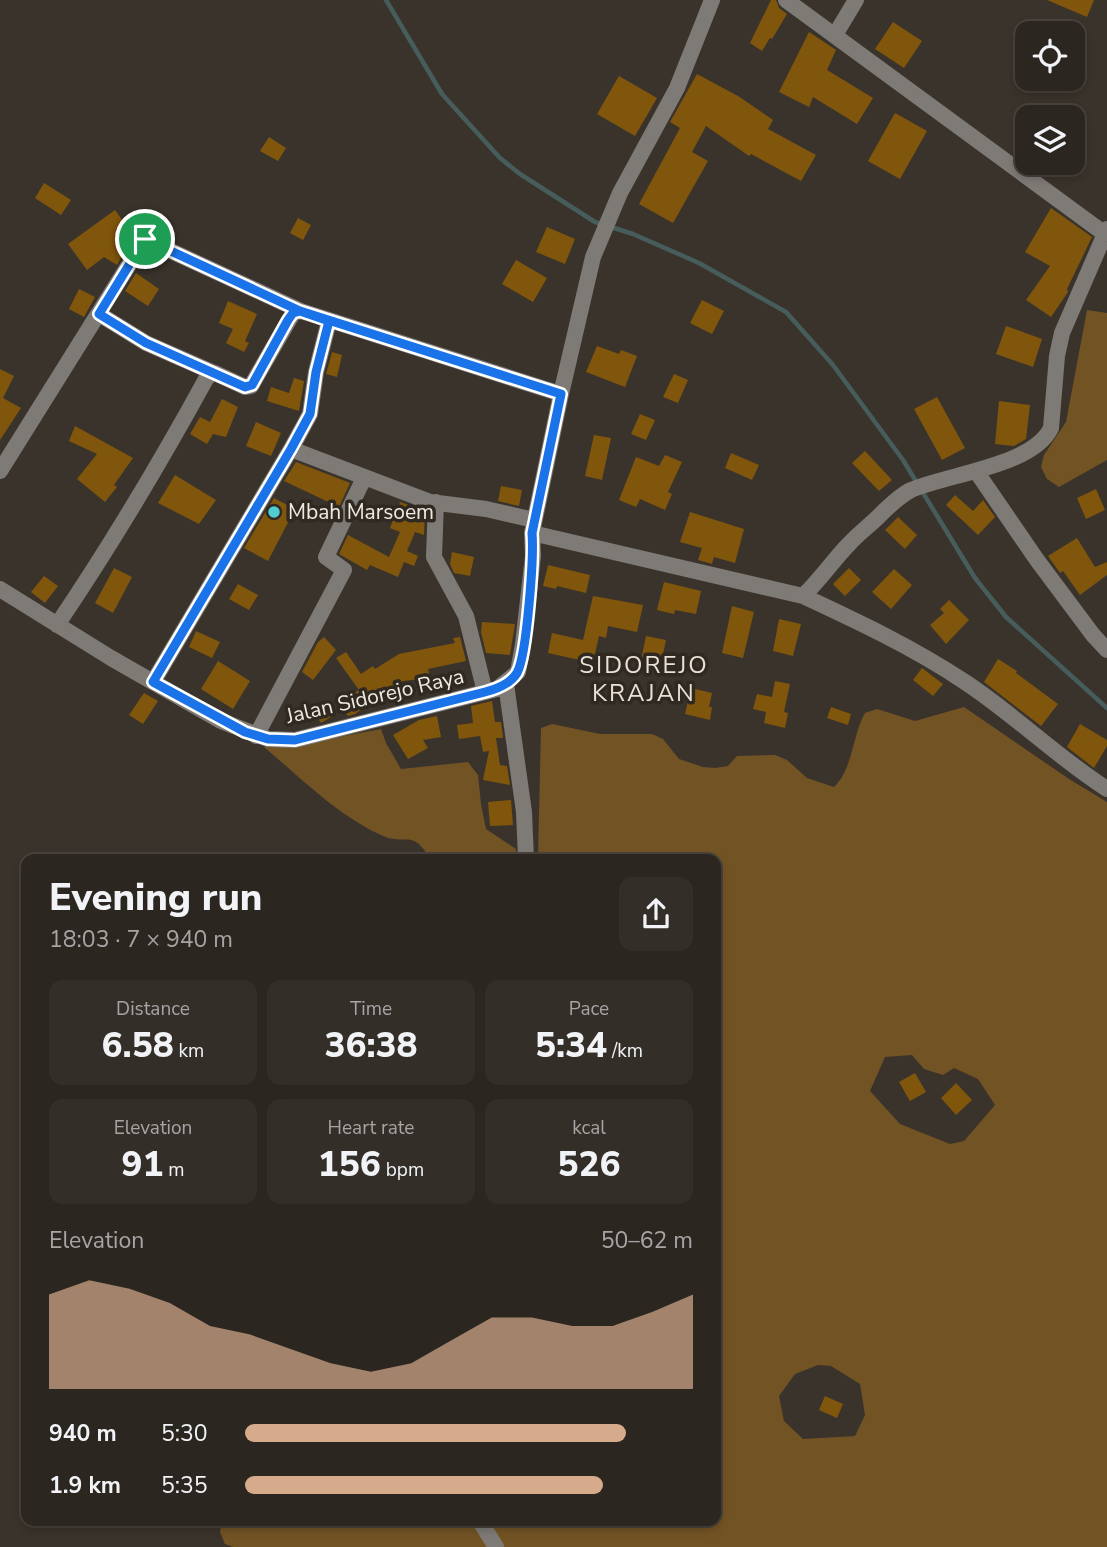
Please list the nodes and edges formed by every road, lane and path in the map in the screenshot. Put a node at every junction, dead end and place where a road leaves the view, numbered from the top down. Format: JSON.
{"nodes":[{"id":1,"x":712,"y":0,"type":"edge"},
{"id":2,"x":786,"y":0,"type":"edge"},
{"id":3,"x":856,"y":0,"type":"edge"},
{"id":4,"x":835,"y":35,"type":"junction"},
{"id":5,"x":1106,"y":232,"type":"edge"},
{"id":6,"x":300,"y":311,"type":"junction"},
{"id":7,"x":99,"y":314,"type":"junction"},
{"id":8,"x":329,"y":321,"type":"junction"},
{"id":9,"x":212,"y":372,"type":"junction"},
{"id":10,"x":561,"y":394,"type":"junction"},
{"id":11,"x":291,"y":449,"type":"junction"},
{"id":12,"x":0,"y":471,"type":"edge"},
{"id":13,"x":976,"y":471,"type":"junction"},
{"id":14,"x":364,"y":478,"type":"junction"},
{"id":15,"x":436,"y":502,"type":"junction"},
{"id":16,"x":539,"y":531,"type":"junction"},
{"id":17,"x":0,"y":589,"type":"edge"},
{"id":18,"x":803,"y":596,"type":"junction"},
{"id":19,"x":57,"y":625,"type":"junction"},
{"id":20,"x":1107,"y":650,"type":"edge"},
{"id":21,"x":153,"y":682,"type":"junction"},
{"id":22,"x":506,"y":684,"type":"junction"},
{"id":23,"x":485,"y":692,"type":"junction"},
{"id":24,"x":256,"y":736,"type":"junction"},
{"id":25,"x":1107,"y":789,"type":"edge"},
{"id":26,"x":526,"y":854,"type":"edge"},
{"id":27,"x":483,"y":1526,"type":"edge"},
{"id":28,"x":496,"y":1547,"type":"edge"}],
"edges":[{"from":1,"to":10,"type":"street"},
{"from":2,"to":4,"type":"street"},
{"from":3,"to":4,"type":"street"},
{"from":4,"to":5,"type":"street"},
{"from":5,"to":13,"type":"street"},
{"from":6,"to":7,"type":"street"},
{"from":6,"to":8,"type":"street"},
{"from":6,"to":9,"type":"street"},
{"from":7,"to":9,"type":"street"},
{"from":7,"to":12,"type":"street"},
{"from":8,"to":10,"type":"street"},
{"from":8,"to":11,"type":"street"},
{"from":9,"to":19,"type":"street"},
{"from":10,"to":16,"type":"street"},
{"from":11,"to":14,"type":"street"},
{"from":11,"to":21,"type":"street"},
{"from":13,"to":18,"type":"street"},
{"from":13,"to":20,"type":"street"},
{"from":14,"to":15,"type":"street"},
{"from":14,"to":24,"type":"street"},
{"from":15,"to":16,"type":"street"},
{"from":15,"to":23,"type":"street"},
{"from":16,"to":18,"type":"street"},
{"from":16,"to":22,"type":"street"},
{"from":17,"to":19,"type":"street","name":"Jalan Sidorejo Raya"},
{"from":18,"to":25,"type":"street"},
{"from":19,"to":21,"type":"street","name":"Jalan Sidorejo Raya"},
{"from":21,"to":24,"type":"street","name":"Jalan Sidorejo Raya"},
{"from":22,"to":23,"type":"street","name":"Jalan Sidorejo Raya"},
{"from":22,"to":26,"type":"street"},
{"from":23,"to":24,"type":"street","name":"Jalan Sidorejo Raya"},
{"from":27,"to":28,"type":"street"}]}
